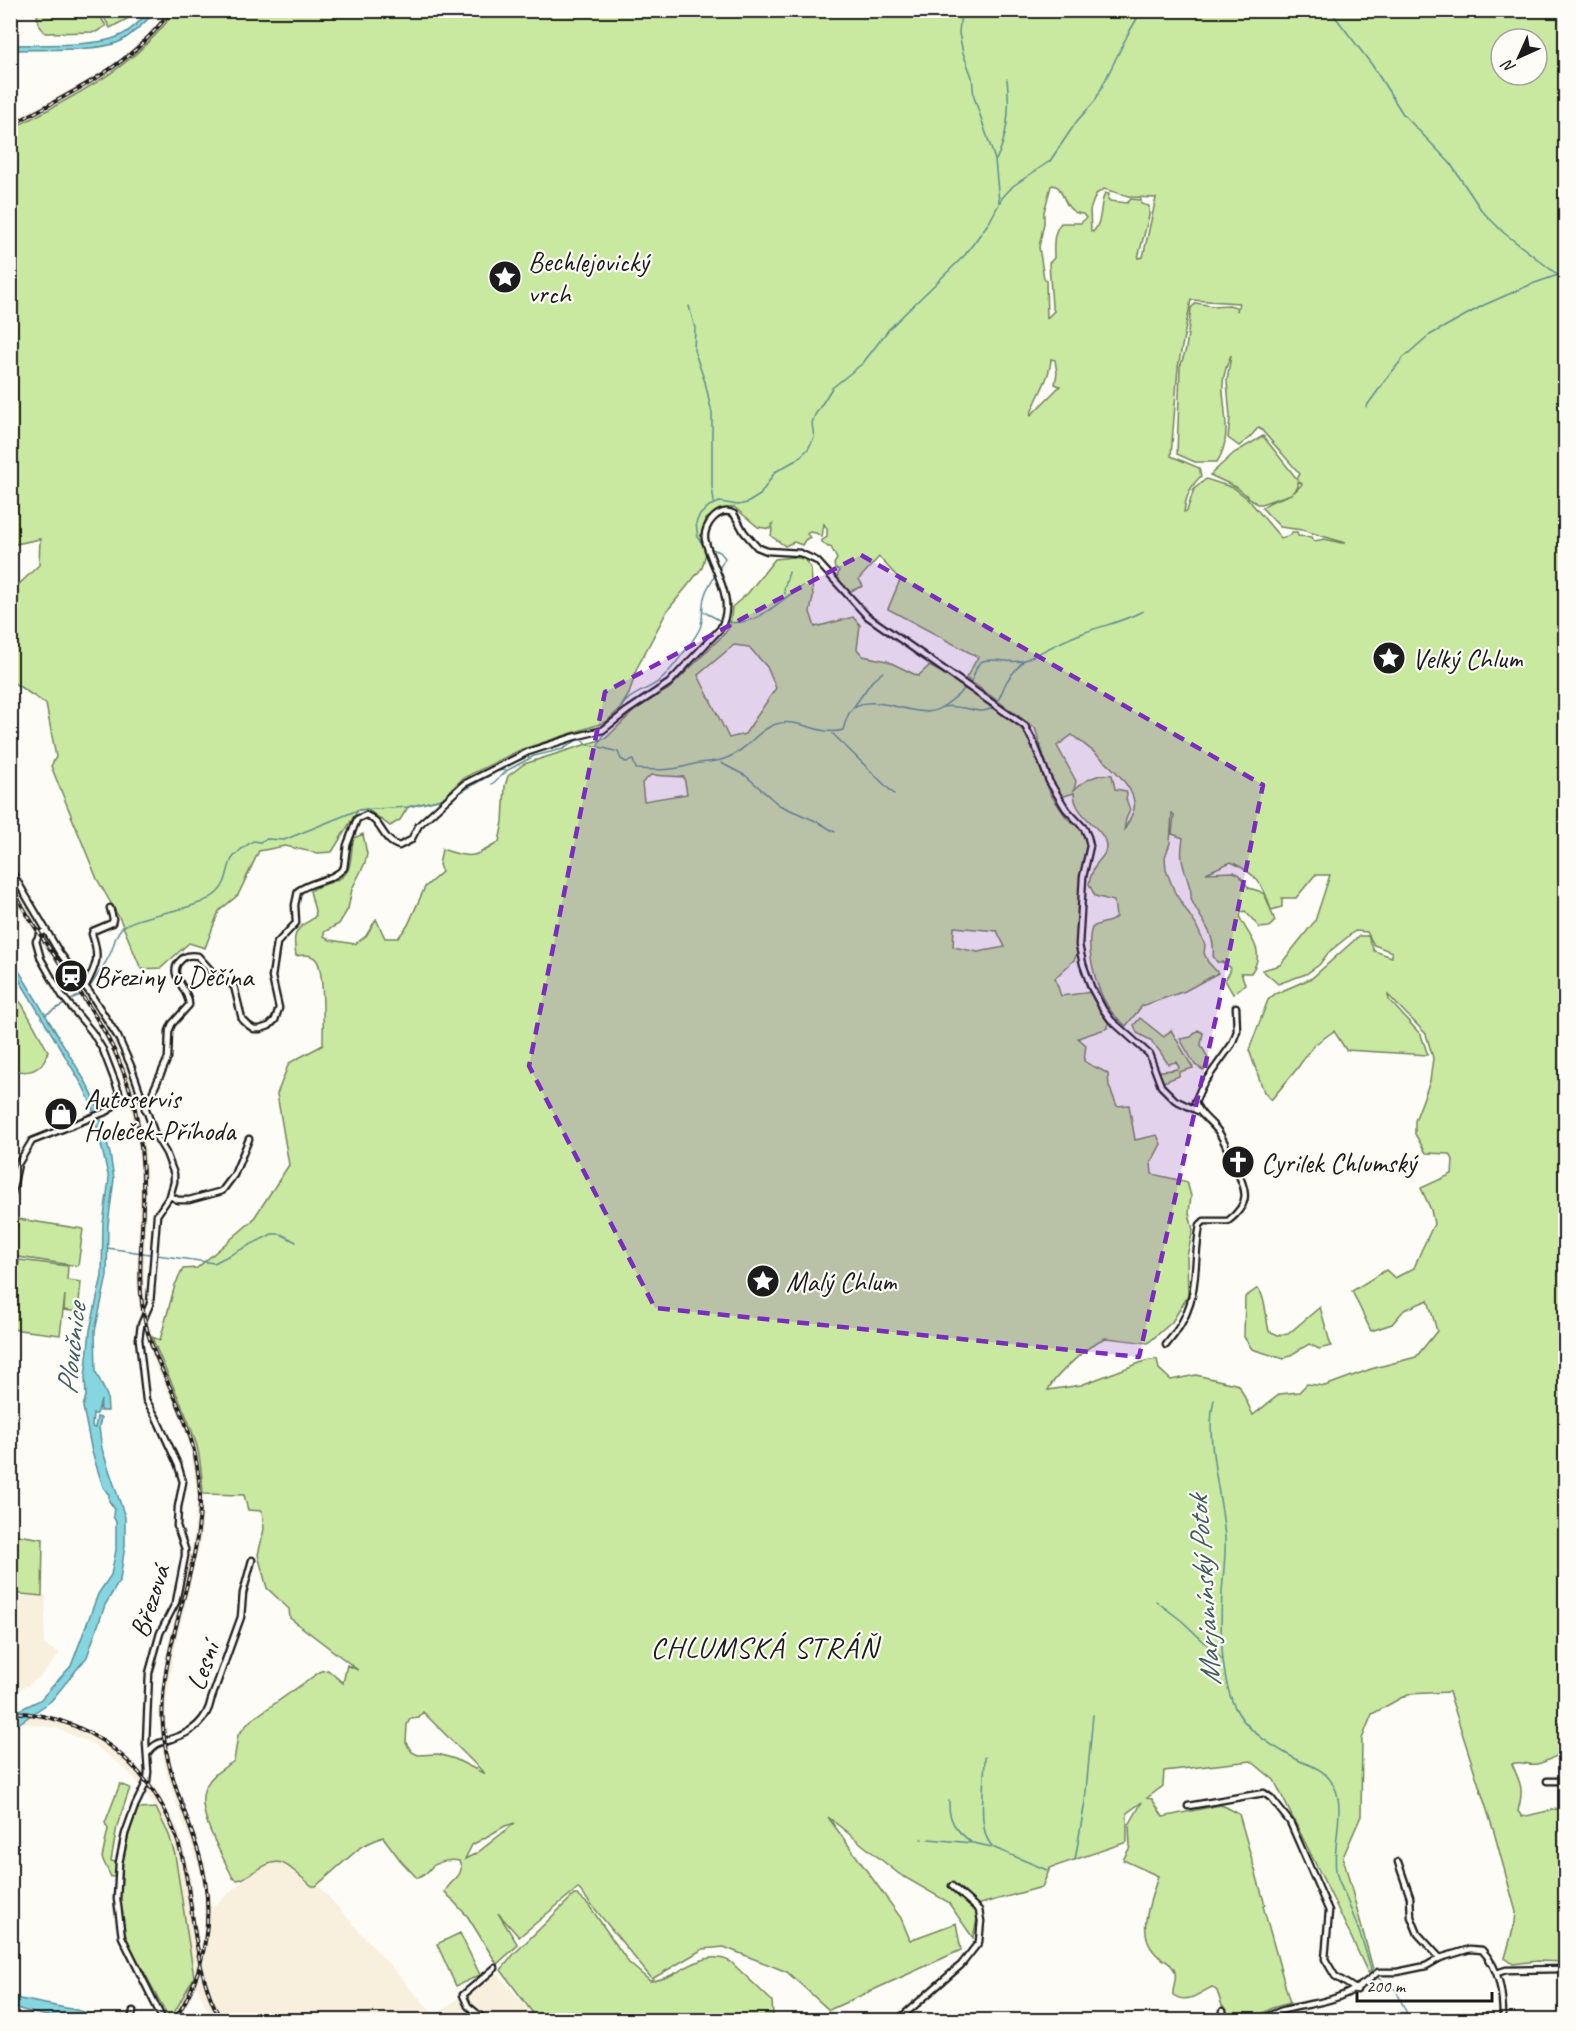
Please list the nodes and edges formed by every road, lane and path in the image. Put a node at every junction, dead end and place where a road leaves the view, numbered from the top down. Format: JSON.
{"nodes":[{"id":1,"x":10,"y":869,"type":"edge"},
{"id":2,"x":110,"y":908,"type":"dead end"},
{"id":3,"x":46,"y":930,"type":"junction"},
{"id":4,"x":85,"y":987,"type":"junction"},
{"id":5,"x":1236,"y":1007,"type":"dead end"},
{"id":6,"x":1195,"y":1102,"type":"junction"},
{"id":7,"x":1187,"y":1107,"type":"junction"},
{"id":8,"x":145,"y":1109,"type":"junction"},
{"id":9,"x":1198,"y":1111,"type":"junction"},
{"id":10,"x":249,"y":1139,"type":"dead end"},
{"id":11,"x":18,"y":1164,"type":"junction"},
{"id":12,"x":10,"y":1165,"type":"edge"},
{"id":13,"x":10,"y":1172,"type":"edge"},
{"id":14,"x":14,"y":1180,"type":"junction"},
{"id":15,"x":170,"y":1196,"type":"junction"},
{"id":16,"x":10,"y":1202,"type":"edge"},
{"id":17,"x":1166,"y":1345,"type":"dead end"},
{"id":18,"x":252,"y":1560,"type":"dead end"},
{"id":19,"x":147,"y":1754,"type":"junction"},
{"id":20,"x":1547,"y":1781,"type":"dead end"},
{"id":21,"x":1566,"y":1781,"type":"edge"},
{"id":22,"x":1188,"y":1806,"type":"dead end"},
{"id":23,"x":1398,"y":1862,"type":"dead end"},
{"id":24,"x":952,"y":1886,"type":"dead end"},
{"id":25,"x":1440,"y":1958,"type":"junction"},
{"id":26,"x":495,"y":1968,"type":"dead end"},
{"id":27,"x":1566,"y":1969,"type":"edge"},
{"id":28,"x":1497,"y":1973,"type":"junction"},
{"id":29,"x":1357,"y":1990,"type":"junction"},
{"id":30,"x":133,"y":2011,"type":"dead end"},
{"id":31,"x":1223,"y":2011,"type":"dead end"},
{"id":32,"x":131,"y":2020,"type":"edge"},
{"id":33,"x":163,"y":2020,"type":"edge"},
{"id":34,"x":485,"y":2020,"type":"edge"},
{"id":35,"x":898,"y":2020,"type":"edge"},
{"id":36,"x":1225,"y":2020,"type":"edge"},
{"id":37,"x":1263,"y":2020,"type":"edge"},
{"id":38,"x":1407,"y":2020,"type":"edge"},
{"id":39,"x":1426,"y":2020,"type":"edge"},
{"id":40,"x":1503,"y":2020,"type":"edge"}],
"edges":[{"from":1,"to":3,"type":"street"},
{"from":2,"to":4,"type":"street"},
{"from":3,"to":4,"type":"street"},
{"from":3,"to":11,"type":"street"},
{"from":4,"to":8,"type":"street"},
{"from":5,"to":6,"type":"street"},
{"from":6,"to":7,"type":"street"},
{"from":6,"to":9,"type":"street"},
{"from":7,"to":8,"type":"street"},
{"from":7,"to":9,"type":"street"},
{"from":8,"to":15,"type":"street"},
{"from":9,"to":17,"type":"street"},
{"from":10,"to":15,"type":"street"},
{"from":11,"to":12,"type":"street"},
{"from":11,"to":14,"type":"street"},
{"from":13,"to":14,"type":"street"},
{"from":14,"to":16,"type":"street"},
{"from":15,"to":19,"type":"street","name":"Březová"},
{"from":18,"to":19,"type":"street","name":"Lesní"},
{"from":19,"to":33,"type":"street","name":"Březová"},
{"from":20,"to":21,"type":"street"},
{"from":22,"to":29,"type":"street"},
{"from":23,"to":25,"type":"street"},
{"from":24,"to":35,"type":"street"},
{"from":25,"to":28,"type":"street"},
{"from":25,"to":29,"type":"street"},
{"from":26,"to":34,"type":"street"},
{"from":27,"to":28,"type":"street"},
{"from":28,"to":40,"type":"street"},
{"from":29,"to":37,"type":"street"},
{"from":30,"to":32,"type":"street"},
{"from":31,"to":36,"type":"street"},
{"from":38,"to":39,"type":"main road"}]}
